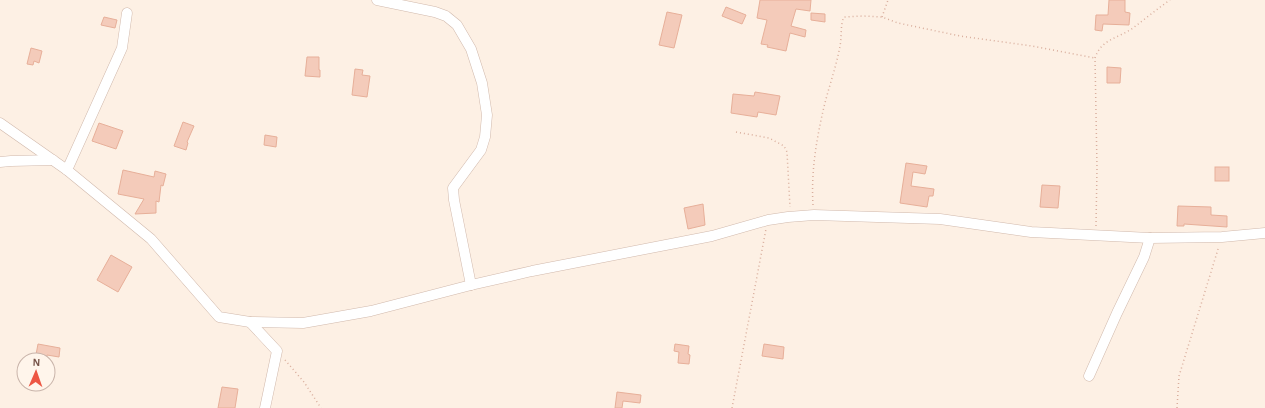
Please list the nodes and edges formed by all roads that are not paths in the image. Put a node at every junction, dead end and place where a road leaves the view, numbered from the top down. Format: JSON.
{"nodes":[{"id":1,"x":377,"y":0,"type":"edge"},
{"id":2,"x":127,"y":13,"type":"dead end"},
{"id":3,"x":0,"y":123,"type":"edge"},
{"id":4,"x":53,"y":160,"type":"junction"},
{"id":5,"x":0,"y":162,"type":"edge"},
{"id":6,"x":67,"y":170,"type":"junction"},
{"id":7,"x":1265,"y":233,"type":"edge"},
{"id":8,"x":1150,"y":238,"type":"junction"},
{"id":9,"x":471,"y":285,"type":"junction"},
{"id":10,"x":250,"y":322,"type":"junction"},
{"id":11,"x":1089,"y":376,"type":"dead end"},
{"id":12,"x":265,"y":408,"type":"edge"}],
"edges":[{"from":1,"to":9,"type":"street"},
{"from":2,"to":6,"type":"street"},
{"from":3,"to":4,"type":"street"},
{"from":4,"to":5,"type":"street"},
{"from":4,"to":6,"type":"street"},
{"from":6,"to":10,"type":"street"},
{"from":7,"to":8,"type":"street"},
{"from":8,"to":9,"type":"street"},
{"from":8,"to":11,"type":"street"},
{"from":9,"to":10,"type":"street"},
{"from":10,"to":12,"type":"street"}]}
